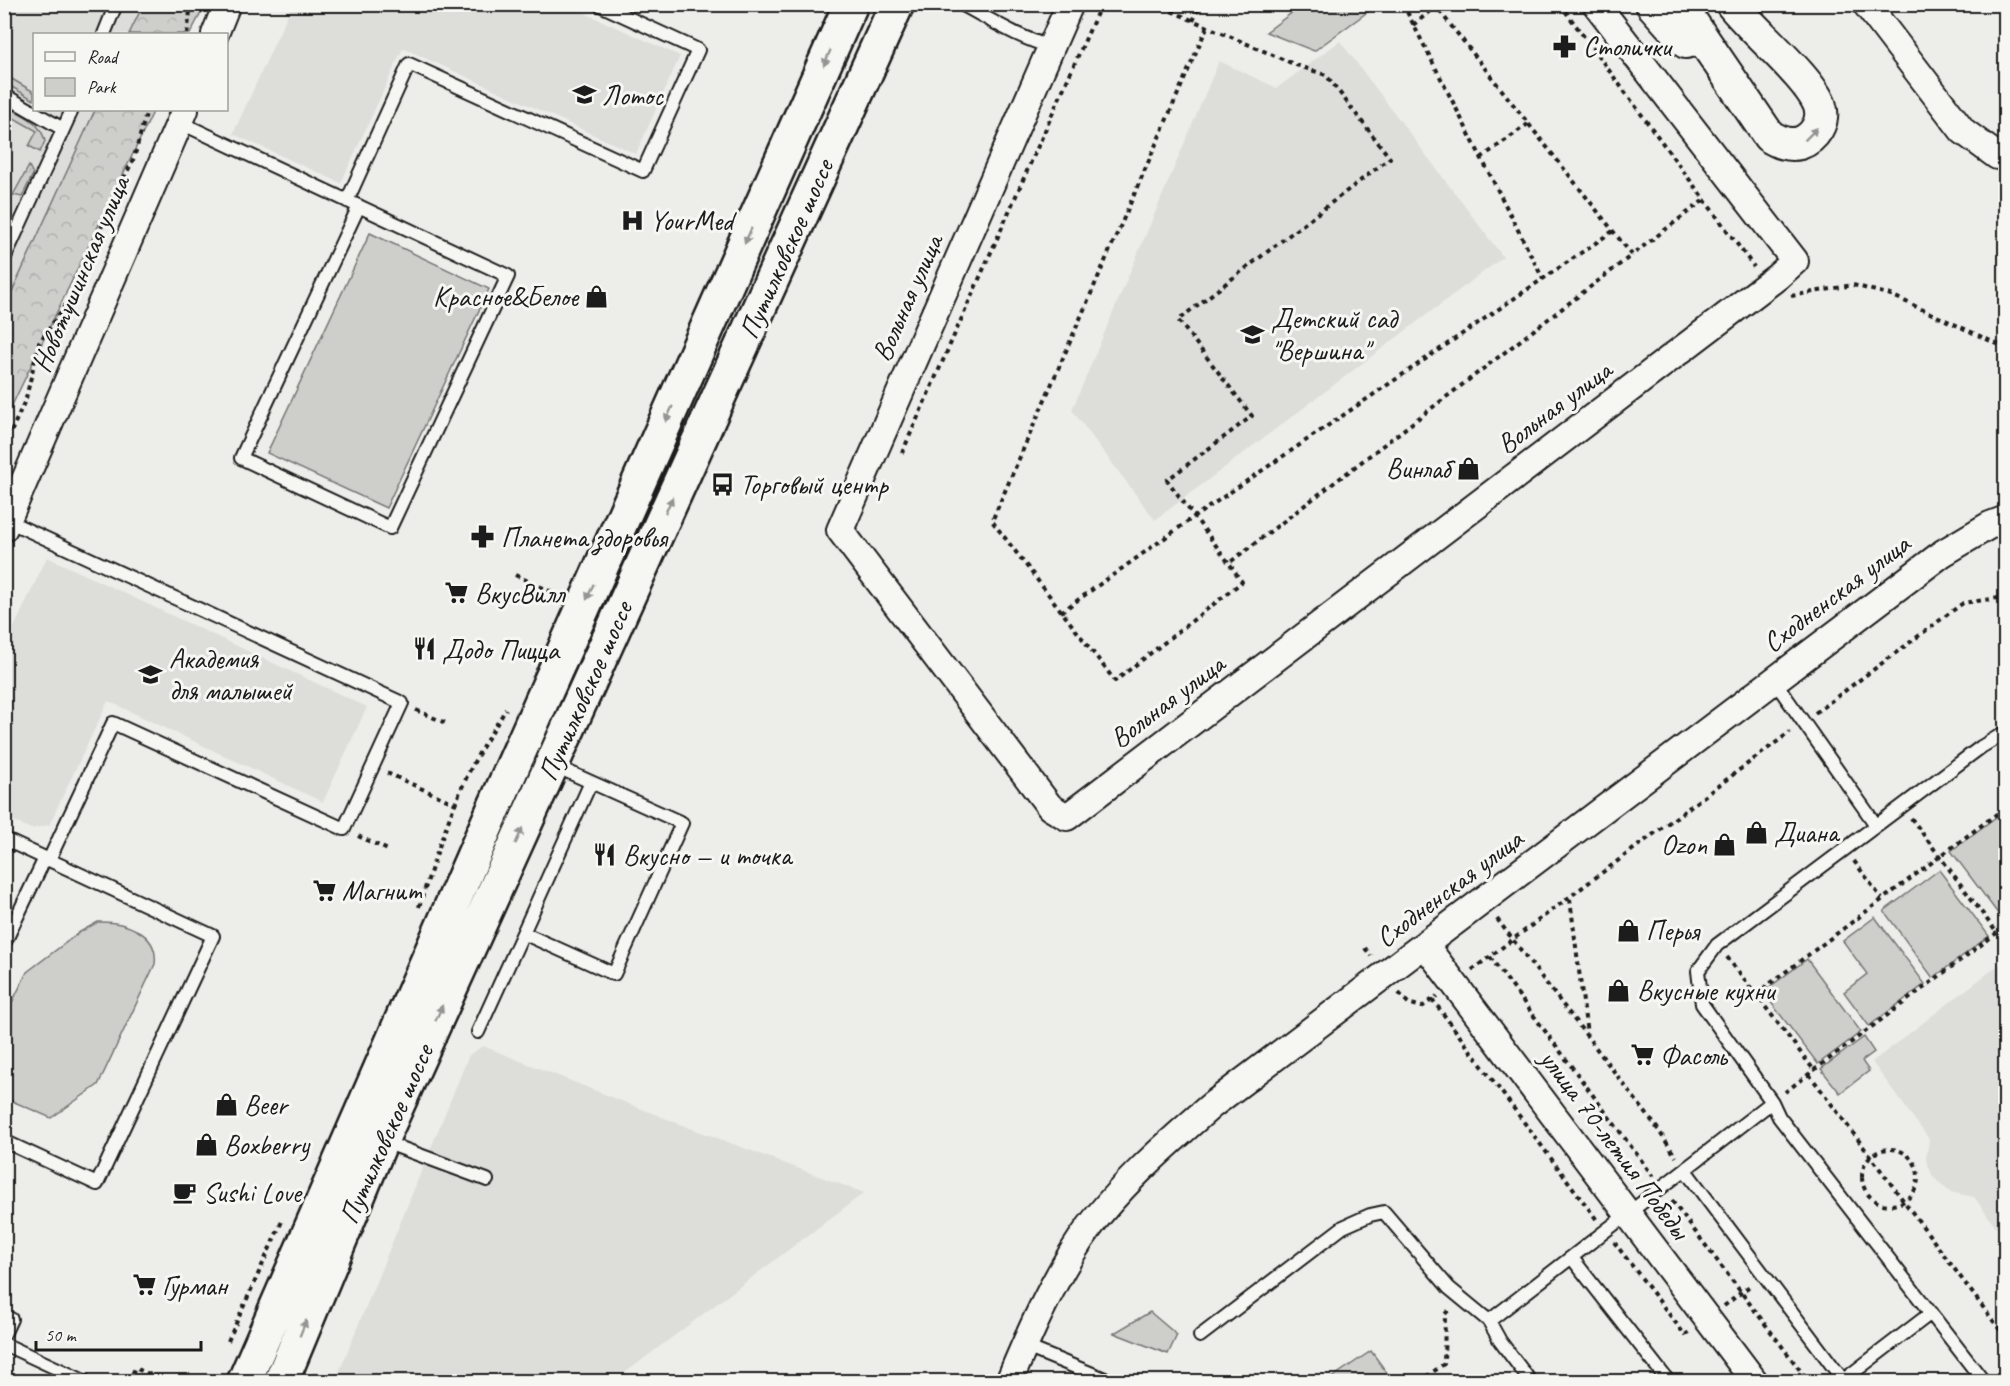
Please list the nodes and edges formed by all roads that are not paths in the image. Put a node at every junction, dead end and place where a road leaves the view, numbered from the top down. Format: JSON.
{"nodes":[{"id":1,"x":116,"y":4,"type":"edge"},
{"id":2,"x":227,"y":4,"type":"edge"},
{"id":3,"x":598,"y":4,"type":"edge"},
{"id":4,"x":851,"y":4,"type":"edge"},
{"id":5,"x":897,"y":4,"type":"edge"},
{"id":6,"x":961,"y":4,"type":"edge"},
{"id":7,"x":1070,"y":4,"type":"edge"},
{"id":8,"x":1596,"y":4,"type":"edge"},
{"id":9,"x":1652,"y":4,"type":"edge"},
{"id":10,"x":1679,"y":4,"type":"edge"},
{"id":11,"x":1732,"y":4,"type":"edge"},
{"id":12,"x":1752,"y":4,"type":"edge"},
{"id":13,"x":1866,"y":4,"type":"edge"},
{"id":14,"x":104,"y":33,"type":"edge"},
{"id":15,"x":215,"y":33,"type":"edge"},
{"id":16,"x":1052,"y":47,"type":"junction"},
{"id":17,"x":1800,"y":78,"type":"junction"},
{"id":18,"x":4,"y":95,"type":"edge"},
{"id":19,"x":72,"y":111,"type":"edge"},
{"id":20,"x":182,"y":116,"type":"edge"},
{"id":21,"x":1763,"y":128,"type":"junction"},
{"id":22,"x":63,"y":129,"type":"junction"},
{"id":23,"x":2006,"y":154,"type":"edge"},
{"id":24,"x":346,"y":201,"type":"junction"},
{"id":25,"x":359,"y":206,"type":"junction"},
{"id":26,"x":4,"y":259,"type":"edge"},
{"id":27,"x":2006,"y":519,"type":"edge"},
{"id":28,"x":6,"y":525,"type":"edge"},
{"id":29,"x":1773,"y":679,"type":"junction"},
{"id":30,"x":2006,"y":732,"type":"edge"},
{"id":31,"x":552,"y":765,"type":"junction"},
{"id":32,"x":591,"y":782,"type":"junction"},
{"id":33,"x":1876,"y":825,"type":"junction"},
{"id":34,"x":4,"y":839,"type":"edge"},
{"id":35,"x":47,"y":859,"type":"junction"},
{"id":36,"x":523,"y":933,"type":"junction"},
{"id":37,"x":4,"y":944,"type":"edge"},
{"id":38,"x":1425,"y":945,"type":"junction"},
{"id":39,"x":478,"y":1032,"type":"dead end"},
{"id":40,"x":1772,"y":1102,"type":"junction"},
{"id":41,"x":381,"y":1141,"type":"junction"},
{"id":42,"x":4,"y":1142,"type":"edge"},
{"id":43,"x":1685,"y":1170,"type":"junction"},
{"id":44,"x":487,"y":1180,"type":"dead end"},
{"id":45,"x":1629,"y":1214,"type":"junction"},
{"id":46,"x":1572,"y":1258,"type":"junction"},
{"id":47,"x":1931,"y":1313,"type":"junction"},
{"id":48,"x":4,"y":1316,"type":"edge"},
{"id":49,"x":1489,"y":1321,"type":"junction"},
{"id":50,"x":4,"y":1334,"type":"edge"},
{"id":51,"x":1200,"y":1336,"type":"dead end"},
{"id":52,"x":4,"y":1344,"type":"edge"},
{"id":53,"x":1024,"y":1346,"type":"junction"},
{"id":54,"x":1842,"y":1381,"type":"edge"},
{"id":55,"x":86,"y":1382,"type":"edge"},
{"id":56,"x":244,"y":1382,"type":"edge"},
{"id":57,"x":281,"y":1382,"type":"edge"},
{"id":58,"x":1009,"y":1382,"type":"edge"},
{"id":59,"x":1112,"y":1382,"type":"edge"},
{"id":60,"x":1531,"y":1382,"type":"edge"},
{"id":61,"x":1669,"y":1382,"type":"edge"},
{"id":62,"x":1755,"y":1382,"type":"edge"},
{"id":63,"x":1984,"y":1382,"type":"edge"}],
"edges":[{"from":1,"to":14,"type":"lane"},
{"from":2,"to":15,"type":"street"},
{"from":3,"to":24,"type":"lane"},
{"from":4,"to":56,"type":"main road","name":"Путилковское шоссе","one_way":true},
{"from":31,"to":5,"type":"main road","name":"Путилковское шоссе","one_way":true},
{"from":6,"to":16,"type":"lane"},
{"from":7,"to":16,"type":"street","name":"Вольная улица"},
{"from":8,"to":16,"type":"street","name":"Вольная улица"},
{"from":9,"to":21,"type":"street"},
{"from":10,"to":21,"type":"street"},
{"from":11,"to":17,"type":"street"},
{"from":12,"to":17,"type":"street"},
{"from":13,"to":23,"type":"street"},
{"from":21,"to":17,"type":"street","one_way":true},
{"from":18,"to":22,"type":"lane"},
{"from":19,"to":22,"type":"lane"},
{"from":20,"to":24,"type":"lane"},
{"from":20,"to":28,"type":"street","name":"Новотушинская улица"},
{"from":22,"to":26,"type":"lane"},
{"from":24,"to":25,"type":"lane"},
{"from":25,"to":25,"type":"lane"},
{"from":27,"to":29,"type":"street","name":"Сходненская улица"},
{"from":28,"to":35,"type":"lane"},
{"from":29,"to":33,"type":"lane"},
{"from":29,"to":38,"type":"street","name":"Сходненская улица"},
{"from":30,"to":33,"type":"lane"},
{"from":31,"to":32,"type":"lane"},
{"from":41,"to":31,"type":"main road","name":"Путилковское шоссе","one_way":true},
{"from":32,"to":36,"type":"lane"},
{"from":32,"to":36,"type":"lane"},
{"from":33,"to":40,"type":"lane"},
{"from":34,"to":35,"type":"lane"},
{"from":35,"to":37,"type":"lane"},
{"from":35,"to":42,"type":"lane"},
{"from":36,"to":39,"type":"lane"},
{"from":38,"to":45,"type":"street","name":"улица 70-летия Победы"},
{"from":38,"to":53,"type":"street","name":"Сходненская улица"},
{"from":40,"to":43,"type":"lane"},
{"from":40,"to":47,"type":"lane"},
{"from":41,"to":44,"type":"lane"},
{"from":57,"to":41,"type":"main road","name":"Путилковское шоссе","one_way":true},
{"from":43,"to":45,"type":"lane"},
{"from":43,"to":54,"type":"lane"},
{"from":45,"to":46,"type":"lane"},
{"from":45,"to":62,"type":"street","name":"улица 70-летия Победы"},
{"from":46,"to":49,"type":"lane"},
{"from":46,"to":61,"type":"lane"},
{"from":47,"to":54,"type":"lane"},
{"from":47,"to":63,"type":"lane"},
{"from":48,"to":50,"type":"lane"},
{"from":49,"to":51,"type":"lane"},
{"from":49,"to":60,"type":"lane"},
{"from":52,"to":55,"type":"lane"},
{"from":53,"to":58,"type":"street","name":"Сходненская улица"},
{"from":53,"to":59,"type":"lane"}]}
